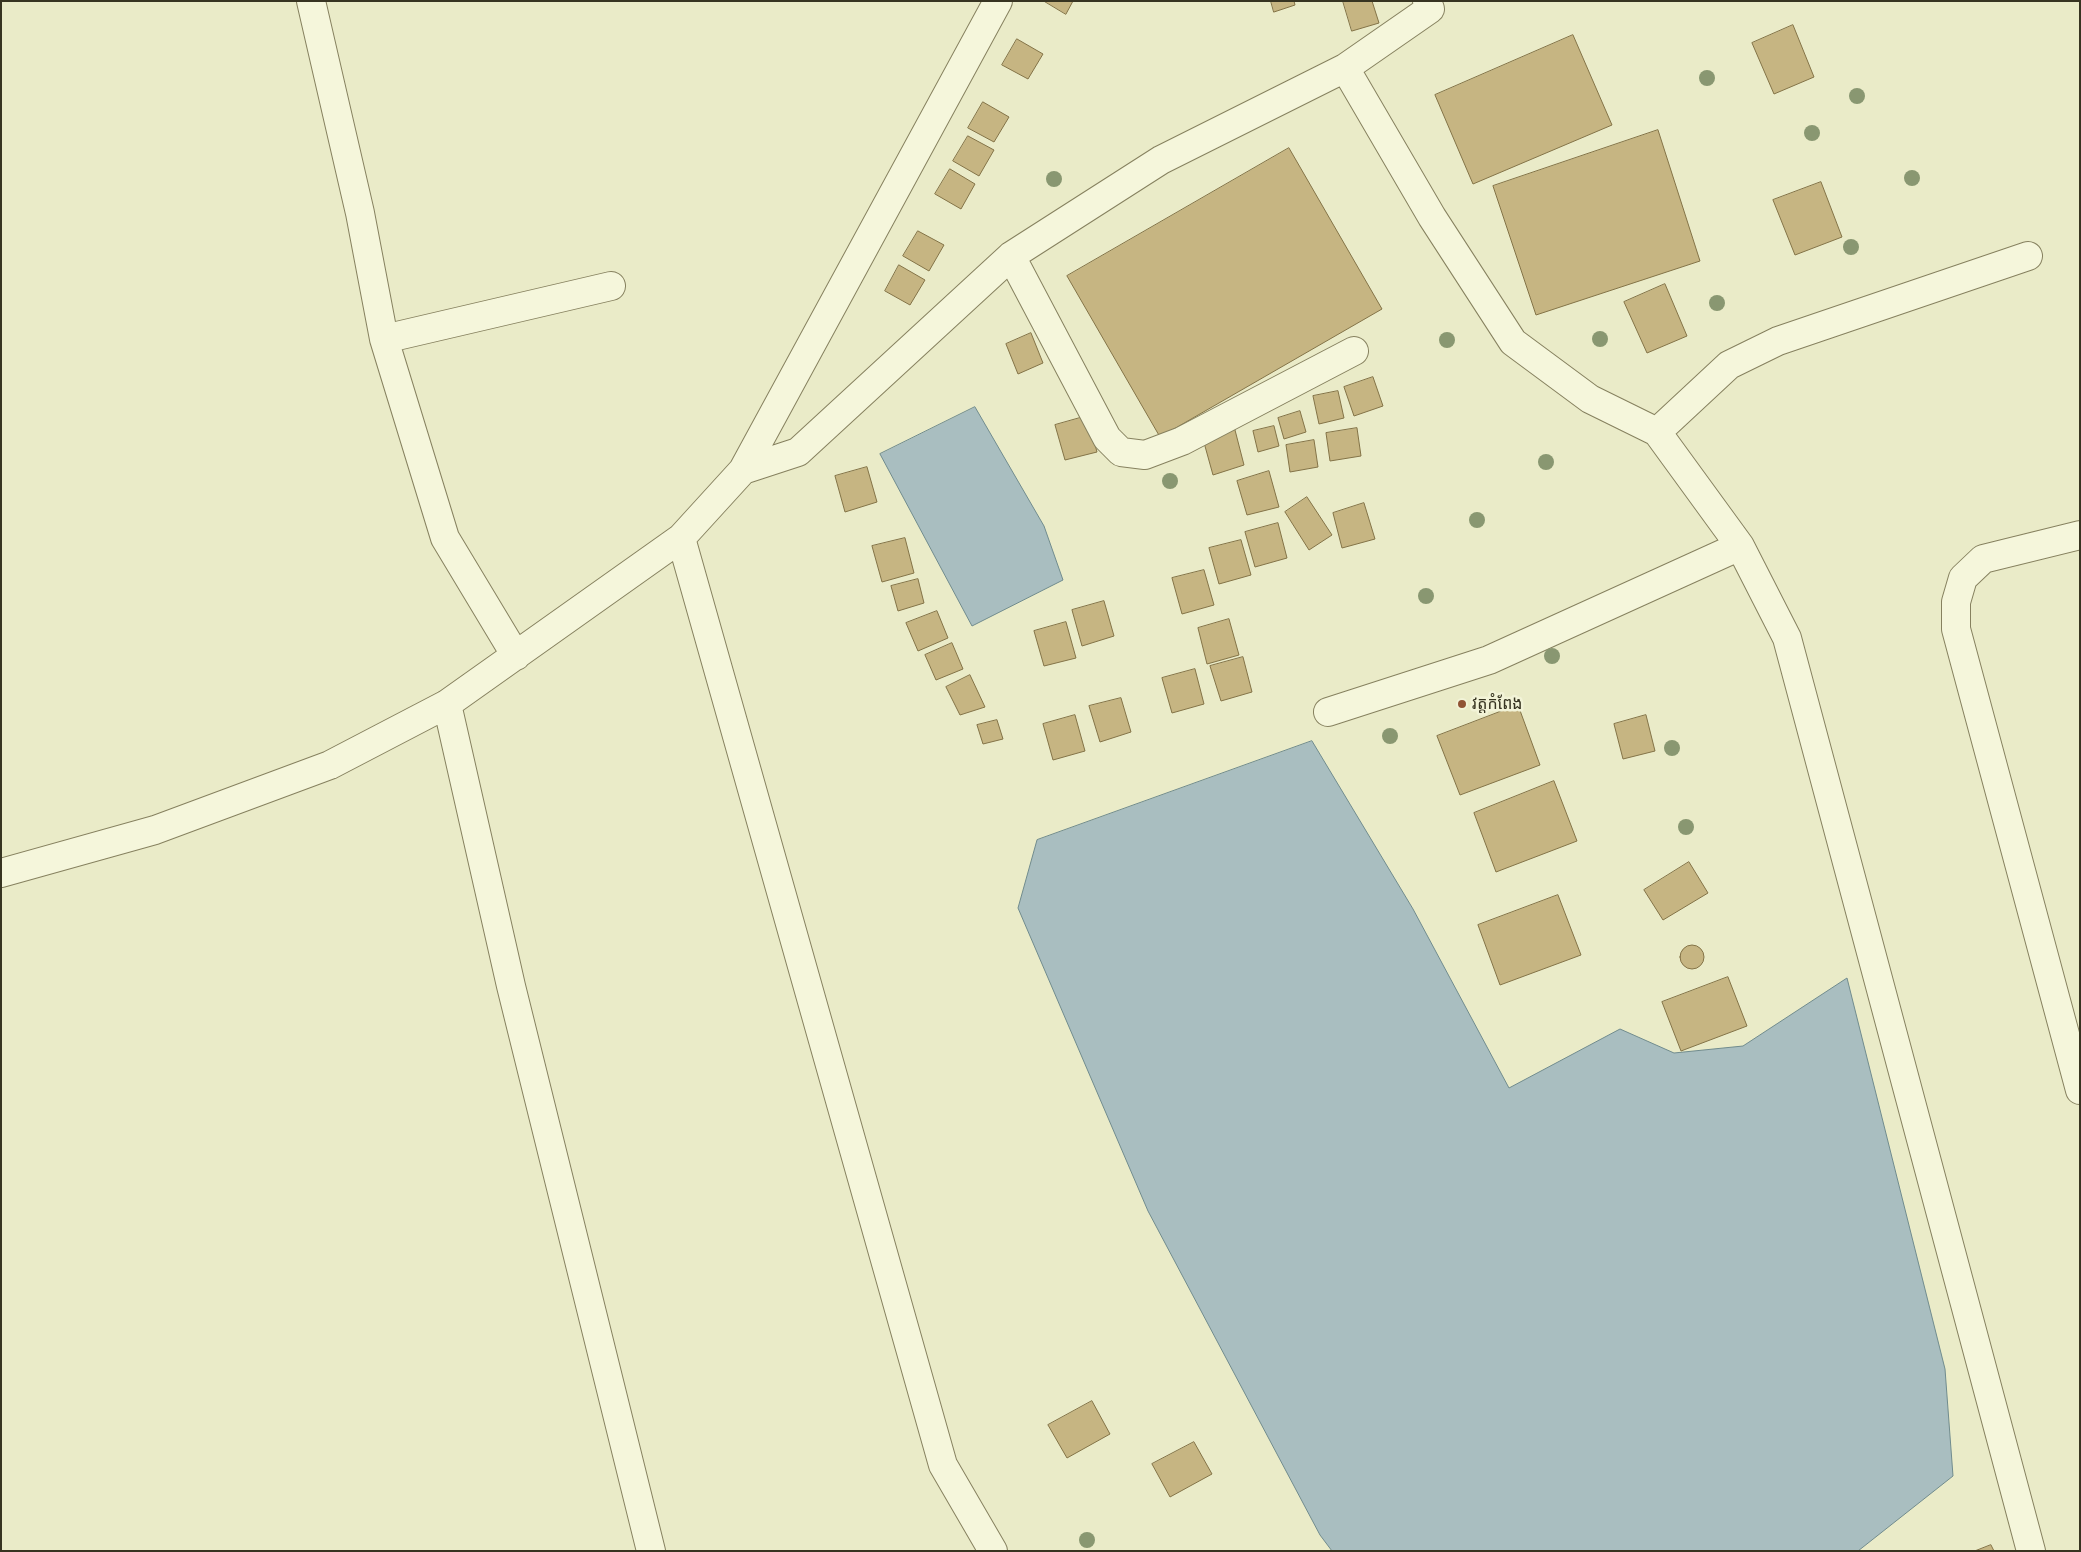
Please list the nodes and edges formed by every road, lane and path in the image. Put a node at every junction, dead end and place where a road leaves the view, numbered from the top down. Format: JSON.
{"nodes":[{"id":1,"x":311,"y":1,"type":"edge"},
{"id":2,"x":998,"y":1,"type":"edge"},
{"id":3,"x":1434,"y":4,"type":"edge"},
{"id":4,"x":1345,"y":68,"type":"junction"},
{"id":5,"x":1010,"y":256,"type":"junction"},
{"id":6,"x":2028,"y":256,"type":"dead end"},
{"id":7,"x":611,"y":286,"type":"dead end"},
{"id":8,"x":384,"y":339,"type":"junction"},
{"id":9,"x":1354,"y":351,"type":"dead end"},
{"id":10,"x":1656,"y":432,"type":"junction"},
{"id":11,"x":743,"y":470,"type":"junction"},
{"id":12,"x":2080,"y":535,"type":"edge"},
{"id":13,"x":681,"y":538,"type":"junction"},
{"id":14,"x":1740,"y":546,"type":"junction"},
{"id":15,"x":516,"y":656,"type":"junction"},
{"id":16,"x":447,"y":704,"type":"junction"},
{"id":17,"x":1328,"y":712,"type":"dead end"},
{"id":18,"x":1,"y":873,"type":"edge"},
{"id":19,"x":2080,"y":1090,"type":"edge"},
{"id":20,"x":651,"y":1551,"type":"edge"},
{"id":21,"x":993,"y":1551,"type":"edge"},
{"id":22,"x":2031,"y":1551,"type":"edge"}],
"edges":[{"from":1,"to":8,"type":"street"},
{"from":2,"to":11,"type":"street"},
{"from":3,"to":4,"type":"street"},
{"from":4,"to":5,"type":"street"},
{"from":4,"to":10,"type":"street"},
{"from":5,"to":9,"type":"street"},
{"from":5,"to":11,"type":"street"},
{"from":6,"to":10,"type":"street"},
{"from":7,"to":8,"type":"street"},
{"from":8,"to":15,"type":"street"},
{"from":10,"to":14,"type":"street"},
{"from":11,"to":13,"type":"street"},
{"from":12,"to":19,"type":"street"},
{"from":13,"to":15,"type":"street"},
{"from":13,"to":21,"type":"street"},
{"from":14,"to":17,"type":"street"},
{"from":14,"to":22,"type":"street"},
{"from":15,"to":16,"type":"street"},
{"from":16,"to":18,"type":"street"},
{"from":16,"to":20,"type":"street"}]}
